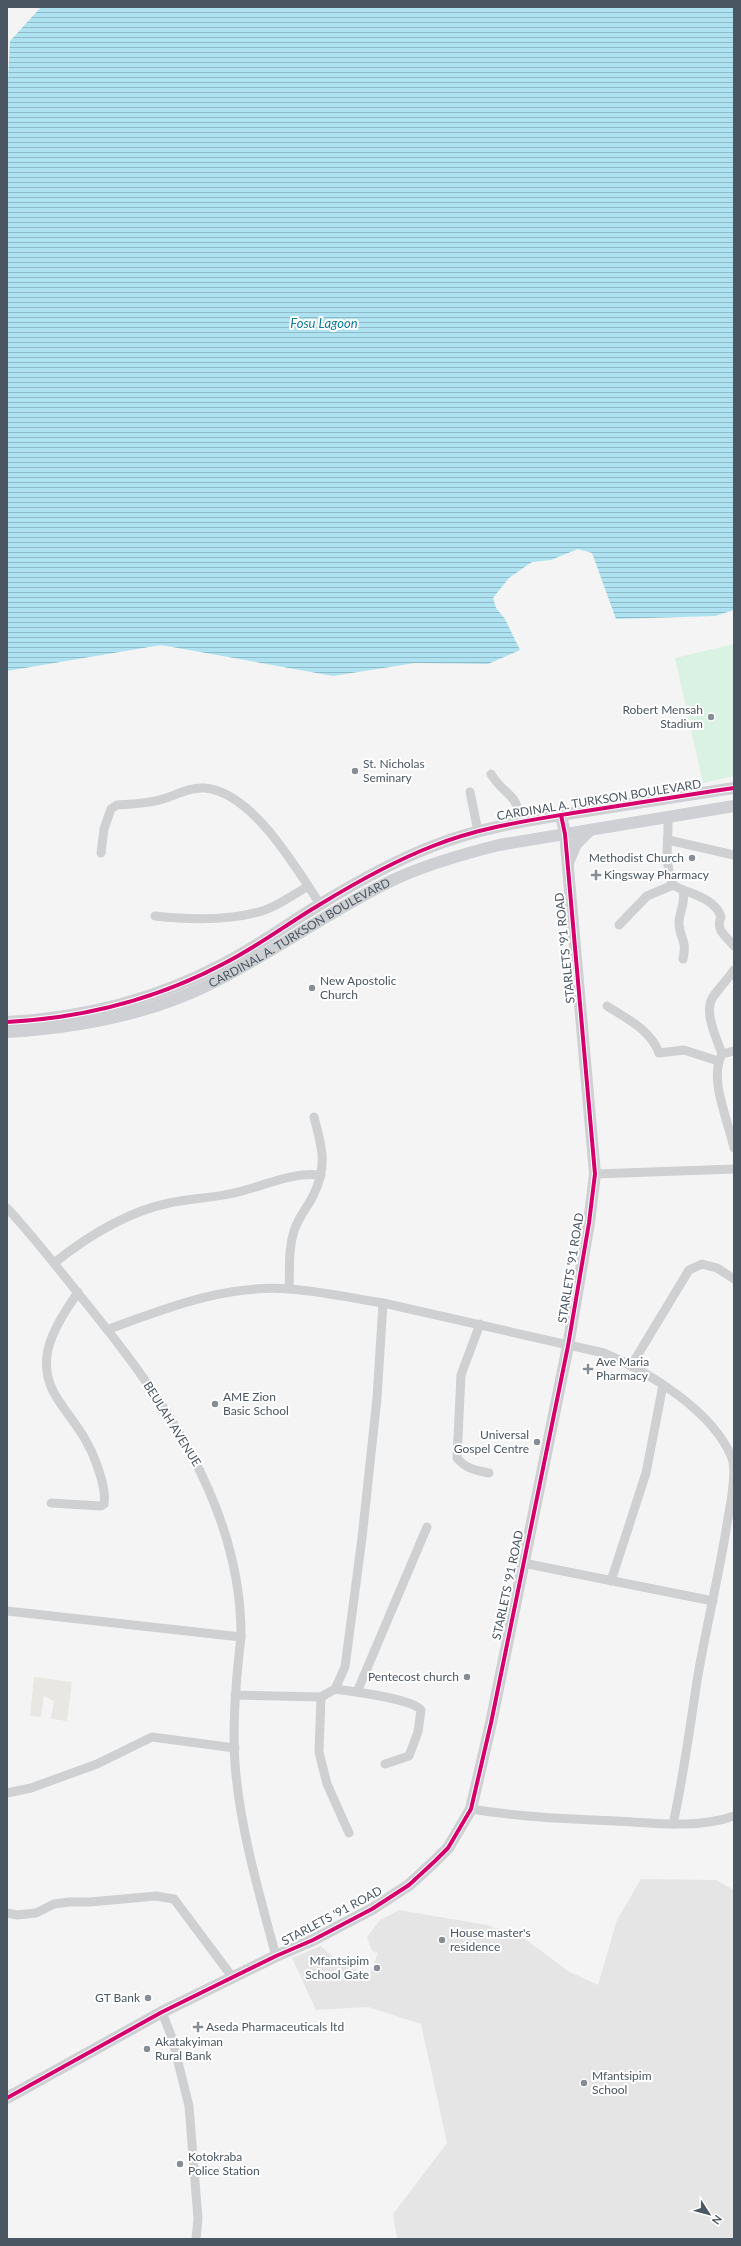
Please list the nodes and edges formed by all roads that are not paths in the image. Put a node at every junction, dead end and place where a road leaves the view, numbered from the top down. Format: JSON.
{"nodes":[{"id":1,"x":491,"y":774,"type":"dead end"},
{"id":2,"x":734,"y":788,"type":"edge"},
{"id":3,"x":470,"y":792,"type":"dead end"},
{"id":4,"x":690,"y":794,"type":"junction"},
{"id":5,"x":734,"y":806,"type":"edge"},
{"id":6,"x":693,"y":812,"type":"junction"},
{"id":7,"x":561,"y":815,"type":"junction"},
{"id":8,"x":668,"y":816,"type":"junction"},
{"id":9,"x":520,"y":821,"type":"junction"},
{"id":10,"x":478,"y":831,"type":"junction"},
{"id":11,"x":589,"y":831,"type":"junction"},
{"id":12,"x":565,"y":834,"type":"junction"},
{"id":13,"x":668,"y":840,"type":"junction"},
{"id":14,"x":101,"y":853,"type":"dead end"},
{"id":15,"x":734,"y":855,"type":"edge"},
{"id":16,"x":567,"y":864,"type":"junction"},
{"id":17,"x":673,"y":885,"type":"junction"},
{"id":18,"x":308,"y":886,"type":"junction"},
{"id":19,"x":683,"y":891,"type":"junction"},
{"id":20,"x":320,"y":904,"type":"junction"},
{"id":21,"x":155,"y":916,"type":"dead end"},
{"id":22,"x":619,"y":925,"type":"dead end"},
{"id":23,"x":734,"y":946,"type":"edge"},
{"id":24,"x":683,"y":959,"type":"dead end"},
{"id":25,"x":734,"y":970,"type":"edge"},
{"id":26,"x":607,"y":1006,"type":"dead end"},
{"id":27,"x":7,"y":1022,"type":"edge"},
{"id":28,"x":7,"y":1032,"type":"edge"},
{"id":29,"x":734,"y":1050,"type":"edge"},
{"id":30,"x":720,"y":1058,"type":"junction"},
{"id":31,"x":314,"y":1117,"type":"dead end"},
{"id":32,"x":734,"y":1148,"type":"edge"},
{"id":33,"x":734,"y":1169,"type":"edge"},
{"id":34,"x":595,"y":1174,"type":"junction"},
{"id":35,"x":321,"y":1175,"type":"junction"},
{"id":36,"x":7,"y":1208,"type":"edge"},
{"id":37,"x":54,"y":1263,"type":"junction"},
{"id":38,"x":734,"y":1279,"type":"edge"},
{"id":39,"x":289,"y":1289,"type":"junction"},
{"id":40,"x":78,"y":1292,"type":"junction"},
{"id":41,"x":383,"y":1303,"type":"junction"},
{"id":42,"x":480,"y":1324,"type":"junction"},
{"id":43,"x":109,"y":1330,"type":"junction"},
{"id":44,"x":568,"y":1346,"type":"junction"},
{"id":45,"x":631,"y":1366,"type":"junction"},
{"id":46,"x":663,"y":1385,"type":"junction"},
{"id":47,"x":489,"y":1473,"type":"dead end"},
{"id":48,"x":51,"y":1503,"type":"dead end"},
{"id":49,"x":427,"y":1527,"type":"dead end"},
{"id":50,"x":523,"y":1563,"type":"junction"},
{"id":51,"x":611,"y":1581,"type":"junction"},
{"id":52,"x":713,"y":1601,"type":"junction"},
{"id":53,"x":7,"y":1611,"type":"edge"},
{"id":54,"x":241,"y":1637,"type":"junction"},
{"id":55,"x":335,"y":1689,"type":"junction"},
{"id":56,"x":358,"y":1692,"type":"junction"},
{"id":57,"x":235,"y":1695,"type":"junction"},
{"id":58,"x":321,"y":1697,"type":"junction"},
{"id":59,"x":235,"y":1748,"type":"junction"},
{"id":60,"x":385,"y":1764,"type":"dead end"},
{"id":61,"x":7,"y":1793,"type":"edge"},
{"id":62,"x":471,"y":1809,"type":"junction"},
{"id":63,"x":734,"y":1816,"type":"edge"},
{"id":64,"x":673,"y":1824,"type":"junction"},
{"id":65,"x":349,"y":1833,"type":"dead end"},
{"id":66,"x":7,"y":1913,"type":"edge"},
{"id":67,"x":276,"y":1956,"type":"junction"},
{"id":68,"x":233,"y":1978,"type":"junction"},
{"id":69,"x":162,"y":2012,"type":"junction"},
{"id":70,"x":7,"y":2098,"type":"edge"},
{"id":71,"x":196,"y":2239,"type":"edge"}],
"edges":[{"from":1,"to":9,"type":"street"},
{"from":2,"to":4,"type":"street","name":"CARDINAL A. TURKSON BOULEVARD"},
{"from":3,"to":10,"type":"street"},
{"from":4,"to":6,"type":"street"},
{"from":4,"to":7,"type":"street","name":"CARDINAL A. TURKSON BOULEVARD"},
{"from":5,"to":6,"type":"street","name":"CARDINAL A. TURKSON BOULEVARD"},
{"from":6,"to":8,"type":"street","name":"CARDINAL A. TURKSON BOULEVARD"},
{"from":7,"to":9,"type":"street","name":"CARDINAL A. TURKSON BOULEVARD"},
{"from":7,"to":12,"type":"street","name":"STARLETS '91 ROAD"},
{"from":8,"to":11,"type":"street","name":"CARDINAL A. TURKSON BOULEVARD"},
{"from":8,"to":13,"type":"street"},
{"from":9,"to":10,"type":"street","name":"CARDINAL A. TURKSON BOULEVARD"},
{"from":10,"to":20,"type":"street","name":"CARDINAL A. TURKSON BOULEVARD"},
{"from":11,"to":12,"type":"street","name":"CARDINAL A. TURKSON BOULEVARD"},
{"from":11,"to":16,"type":"street"},
{"from":12,"to":16,"type":"street","name":"STARLETS '91 ROAD"},
{"from":12,"to":28,"type":"street","name":"CARDINAL A. TURKSON BOULEVARD"},
{"from":13,"to":15,"type":"street"},
{"from":13,"to":17,"type":"street"},
{"from":14,"to":18,"type":"street"},
{"from":16,"to":34,"type":"street","name":"STARLETS '91 ROAD"},
{"from":17,"to":19,"type":"street"},
{"from":17,"to":22,"type":"street"},
{"from":18,"to":20,"type":"street"},
{"from":18,"to":21,"type":"street"},
{"from":19,"to":23,"type":"street"},
{"from":19,"to":24,"type":"street"},
{"from":20,"to":27,"type":"street","name":"CARDINAL A. TURKSON BOULEVARD"},
{"from":25,"to":30,"type":"street"},
{"from":26,"to":30,"type":"street"},
{"from":29,"to":30,"type":"street"},
{"from":30,"to":32,"type":"street"},
{"from":31,"to":35,"type":"street"},
{"from":33,"to":34,"type":"street"},
{"from":34,"to":44,"type":"street","name":"STARLETS '91 ROAD"},
{"from":35,"to":37,"type":"street"},
{"from":35,"to":39,"type":"street"},
{"from":36,"to":37,"type":"street","name":"BEULAH AVENUE"},
{"from":37,"to":40,"type":"street","name":"BEULAH AVENUE"},
{"from":38,"to":45,"type":"street"},
{"from":39,"to":41,"type":"street"},
{"from":39,"to":43,"type":"street"},
{"from":40,"to":43,"type":"street","name":"BEULAH AVENUE"},
{"from":40,"to":48,"type":"street"},
{"from":41,"to":42,"type":"street"},
{"from":41,"to":55,"type":"street"},
{"from":42,"to":44,"type":"street"},
{"from":42,"to":47,"type":"street"},
{"from":43,"to":54,"type":"street","name":"BEULAH AVENUE"},
{"from":44,"to":45,"type":"street"},
{"from":44,"to":50,"type":"street","name":"STARLETS '91 ROAD"},
{"from":45,"to":46,"type":"street"},
{"from":46,"to":51,"type":"street"},
{"from":46,"to":52,"type":"street"},
{"from":49,"to":56,"type":"street"},
{"from":50,"to":51,"type":"street"},
{"from":50,"to":62,"type":"street","name":"STARLETS '91 ROAD"},
{"from":51,"to":52,"type":"street"},
{"from":52,"to":64,"type":"street"},
{"from":53,"to":54,"type":"street"},
{"from":54,"to":57,"type":"street","name":"BEULAH AVENUE"},
{"from":55,"to":56,"type":"street"},
{"from":55,"to":58,"type":"street"},
{"from":56,"to":60,"type":"street"},
{"from":57,"to":58,"type":"street"},
{"from":57,"to":59,"type":"street","name":"BEULAH AVENUE"},
{"from":58,"to":65,"type":"street"},
{"from":59,"to":61,"type":"street"},
{"from":59,"to":67,"type":"street","name":"BEULAH AVENUE"},
{"from":62,"to":64,"type":"street"},
{"from":62,"to":67,"type":"street","name":"STARLETS '91 ROAD"},
{"from":63,"to":64,"type":"street"},
{"from":66,"to":68,"type":"street"},
{"from":67,"to":68,"type":"street","name":"STARLETS '91 ROAD"},
{"from":68,"to":69,"type":"street","name":"STARLETS '91 ROAD"},
{"from":69,"to":70,"type":"street","name":"STARLETS '91 ROAD"},
{"from":69,"to":71,"type":"street"}]}
